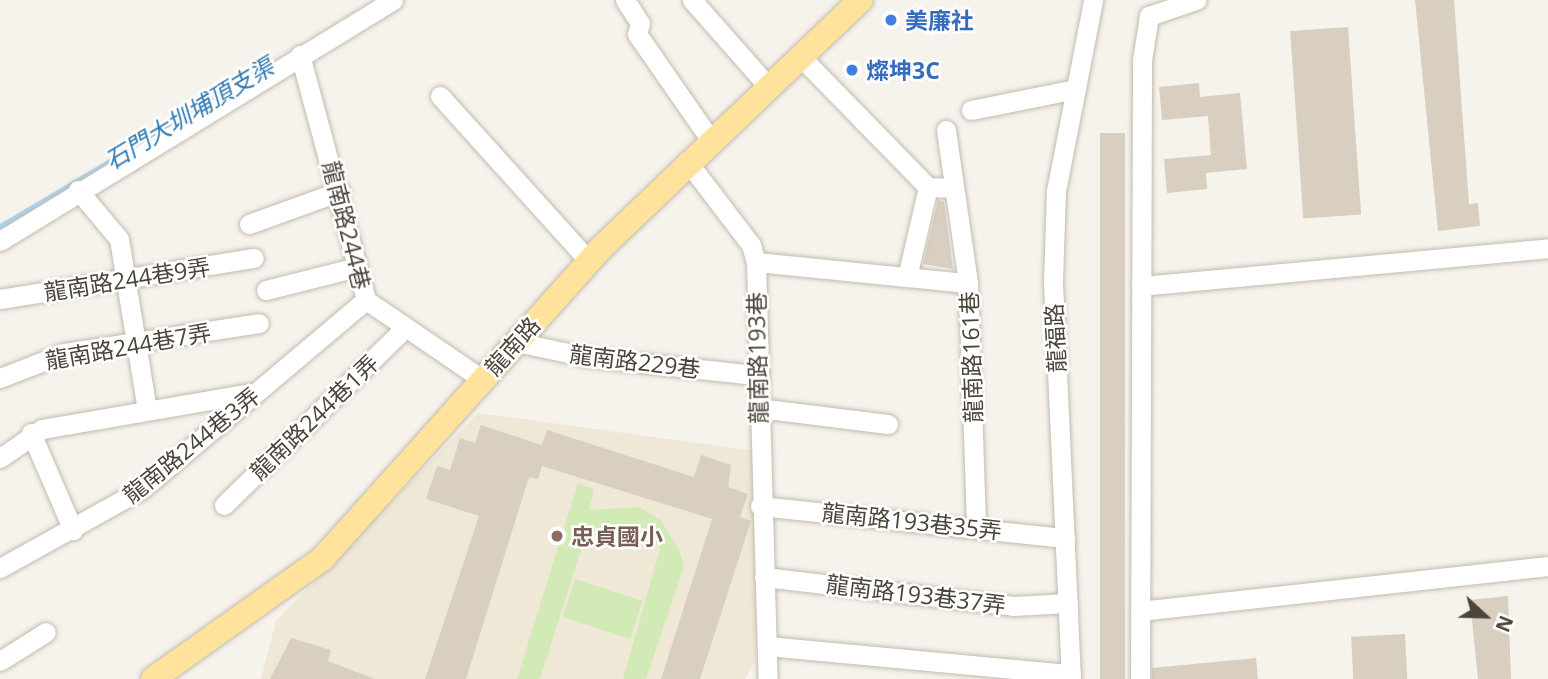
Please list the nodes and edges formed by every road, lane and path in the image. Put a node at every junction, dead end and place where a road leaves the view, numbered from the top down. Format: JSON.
{"nodes":[{"id":1,"x":393,"y":0,"type":"edge"},
{"id":2,"x":625,"y":0,"type":"edge"},
{"id":3,"x":692,"y":0,"type":"edge"},
{"id":4,"x":860,"y":0,"type":"edge"},
{"id":5,"x":1093,"y":0,"type":"edge"},
{"id":6,"x":1196,"y":0,"type":"edge"},
{"id":7,"x":300,"y":55,"type":"junction"},
{"id":8,"x":799,"y":55,"type":"junction"},
{"id":9,"x":766,"y":84,"type":"junction"},
{"id":10,"x":1076,"y":89,"type":"junction"},
{"id":11,"x":440,"y":96,"type":"dead end"},
{"id":12,"x":971,"y":110,"type":"dead end"},
{"id":13,"x":946,"y":130,"type":"dead end"},
{"id":14,"x":710,"y":139,"type":"junction"},
{"id":15,"x":687,"y":161,"type":"junction"},
{"id":16,"x":928,"y":187,"type":"junction"},
{"id":17,"x":954,"y":188,"type":"junction"},
{"id":18,"x":78,"y":191,"type":"junction"},
{"id":19,"x":340,"y":191,"type":"junction"},
{"id":20,"x":249,"y":224,"type":"dead end"},
{"id":21,"x":0,"y":241,"type":"edge"},
{"id":22,"x":1548,"y":248,"type":"edge"},
{"id":23,"x":254,"y":258,"type":"dead end"},
{"id":24,"x":589,"y":261,"type":"junction"},
{"id":25,"x":755,"y":262,"type":"junction"},
{"id":26,"x":357,"y":267,"type":"junction"},
{"id":27,"x":907,"y":277,"type":"junction"},
{"id":28,"x":124,"y":280,"type":"junction"},
{"id":29,"x":968,"y":283,"type":"junction"},
{"id":30,"x":1141,"y":286,"type":"junction"},
{"id":31,"x":266,"y":290,"type":"dead end"},
{"id":32,"x":0,"y":299,"type":"edge"},
{"id":33,"x":366,"y":300,"type":"junction"},
{"id":34,"x":259,"y":323,"type":"dead end"},
{"id":35,"x":404,"y":329,"type":"junction"},
{"id":36,"x":516,"y":342,"type":"junction"},
{"id":37,"x":137,"y":344,"type":"junction"},
{"id":38,"x":755,"y":376,"type":"junction"},
{"id":39,"x":0,"y":378,"type":"edge"},
{"id":40,"x":482,"y":379,"type":"junction"},
{"id":41,"x":251,"y":393,"type":"junction"},
{"id":42,"x":759,"y":408,"type":"junction"},
{"id":43,"x":147,"y":410,"type":"junction"},
{"id":44,"x":888,"y":424,"type":"dead end"},
{"id":45,"x":31,"y":433,"type":"junction"},
{"id":46,"x":0,"y":458,"type":"edge"},
{"id":47,"x":225,"y":505,"type":"dead end"},
{"id":48,"x":760,"y":506,"type":"junction"},
{"id":49,"x":975,"y":528,"type":"junction"},
{"id":50,"x":73,"y":530,"type":"junction"},
{"id":51,"x":1065,"y":538,"type":"junction"},
{"id":52,"x":1548,"y":566,"type":"edge"},
{"id":53,"x":0,"y":568,"type":"edge"},
{"id":54,"x":764,"y":577,"type":"junction"},
{"id":55,"x":1068,"y":603,"type":"junction"},
{"id":56,"x":1140,"y":611,"type":"junction"},
{"id":57,"x":46,"y":632,"type":"dead end"},
{"id":58,"x":767,"y":646,"type":"junction"},
{"id":59,"x":0,"y":661,"type":"edge"},
{"id":60,"x":1071,"y":677,"type":"edge"},
{"id":61,"x":153,"y":679,"type":"edge"},
{"id":62,"x":768,"y":679,"type":"edge"},
{"id":63,"x":1140,"y":679,"type":"edge"}],
"edges":[{"from":1,"to":7,"type":"street"},
{"from":2,"to":14,"type":"street"},
{"from":3,"to":9,"type":"street"},
{"from":4,"to":8,"type":"main road","name":"龍南路"},
{"from":5,"to":10,"type":"street","name":"龍福路"},
{"from":6,"to":30,"type":"street"},
{"from":7,"to":18,"type":"street"},
{"from":7,"to":19,"type":"street","name":"龍南路244巷"},
{"from":8,"to":9,"type":"main road","name":"龍南路"},
{"from":8,"to":16,"type":"street"},
{"from":9,"to":14,"type":"main road","name":"龍南路"},
{"from":10,"to":12,"type":"street"},
{"from":10,"to":51,"type":"street","name":"龍福路"},
{"from":11,"to":24,"type":"street"},
{"from":13,"to":17,"type":"street","name":"龍南路161巷"},
{"from":14,"to":15,"type":"main road","name":"龍南路"},
{"from":15,"to":24,"type":"main road","name":"龍南路"},
{"from":15,"to":25,"type":"street","name":"龍南路193巷"},
{"from":16,"to":17,"type":"street"},
{"from":16,"to":27,"type":"street"},
{"from":17,"to":29,"type":"street","name":"龍南路161巷"},
{"from":18,"to":21,"type":"street"},
{"from":18,"to":28,"type":"street"},
{"from":19,"to":20,"type":"street"},
{"from":19,"to":26,"type":"street","name":"龍南路244巷"},
{"from":22,"to":30,"type":"street"},
{"from":23,"to":28,"type":"street","name":"龍南路244巷9弄"},
{"from":24,"to":36,"type":"main road","name":"龍南路"},
{"from":25,"to":27,"type":"street"},
{"from":25,"to":38,"type":"street","name":"龍南路193巷"},
{"from":26,"to":31,"type":"street"},
{"from":26,"to":33,"type":"street","name":"龍南路244巷"},
{"from":27,"to":29,"type":"street"},
{"from":28,"to":32,"type":"street","name":"龍南路244巷9弄"},
{"from":28,"to":37,"type":"street"},
{"from":29,"to":49,"type":"street","name":"龍南路161巷"},
{"from":30,"to":56,"type":"street"},
{"from":33,"to":35,"type":"street","name":"龍南路244巷"},
{"from":33,"to":41,"type":"street","name":"龍南路244巷3弄"},
{"from":34,"to":37,"type":"street","name":"龍南路244巷7弄"},
{"from":35,"to":40,"type":"street","name":"龍南路244巷"},
{"from":35,"to":47,"type":"street","name":"龍南路244巷1弄"},
{"from":36,"to":38,"type":"street","name":"龍南路229巷"},
{"from":36,"to":40,"type":"main road","name":"龍南路"},
{"from":37,"to":39,"type":"street","name":"龍南路244巷7弄"},
{"from":37,"to":43,"type":"street"},
{"from":38,"to":42,"type":"street","name":"龍南路193巷"},
{"from":40,"to":61,"type":"main road","name":"龍南路"},
{"from":41,"to":43,"type":"street"},
{"from":41,"to":50,"type":"street","name":"龍南路244巷3弄"},
{"from":42,"to":44,"type":"street"},
{"from":42,"to":48,"type":"street","name":"龍南路193巷"},
{"from":43,"to":45,"type":"street"},
{"from":45,"to":46,"type":"street"},
{"from":45,"to":50,"type":"street"},
{"from":48,"to":49,"type":"street","name":"龍南路193巷35弄"},
{"from":48,"to":54,"type":"street","name":"龍南路193巷"},
{"from":49,"to":51,"type":"street","name":"龍南路193巷35弄"},
{"from":50,"to":53,"type":"street","name":"龍南路244巷3弄"},
{"from":51,"to":55,"type":"street","name":"龍福路"},
{"from":52,"to":56,"type":"street"},
{"from":54,"to":55,"type":"street","name":"龍南路193巷37弄"},
{"from":54,"to":58,"type":"street","name":"龍南路193巷"},
{"from":55,"to":60,"type":"street","name":"龍福路"},
{"from":56,"to":63,"type":"street"},
{"from":57,"to":59,"type":"street"},
{"from":58,"to":60,"type":"street"},
{"from":58,"to":62,"type":"street","name":"龍南路193巷"}]}
